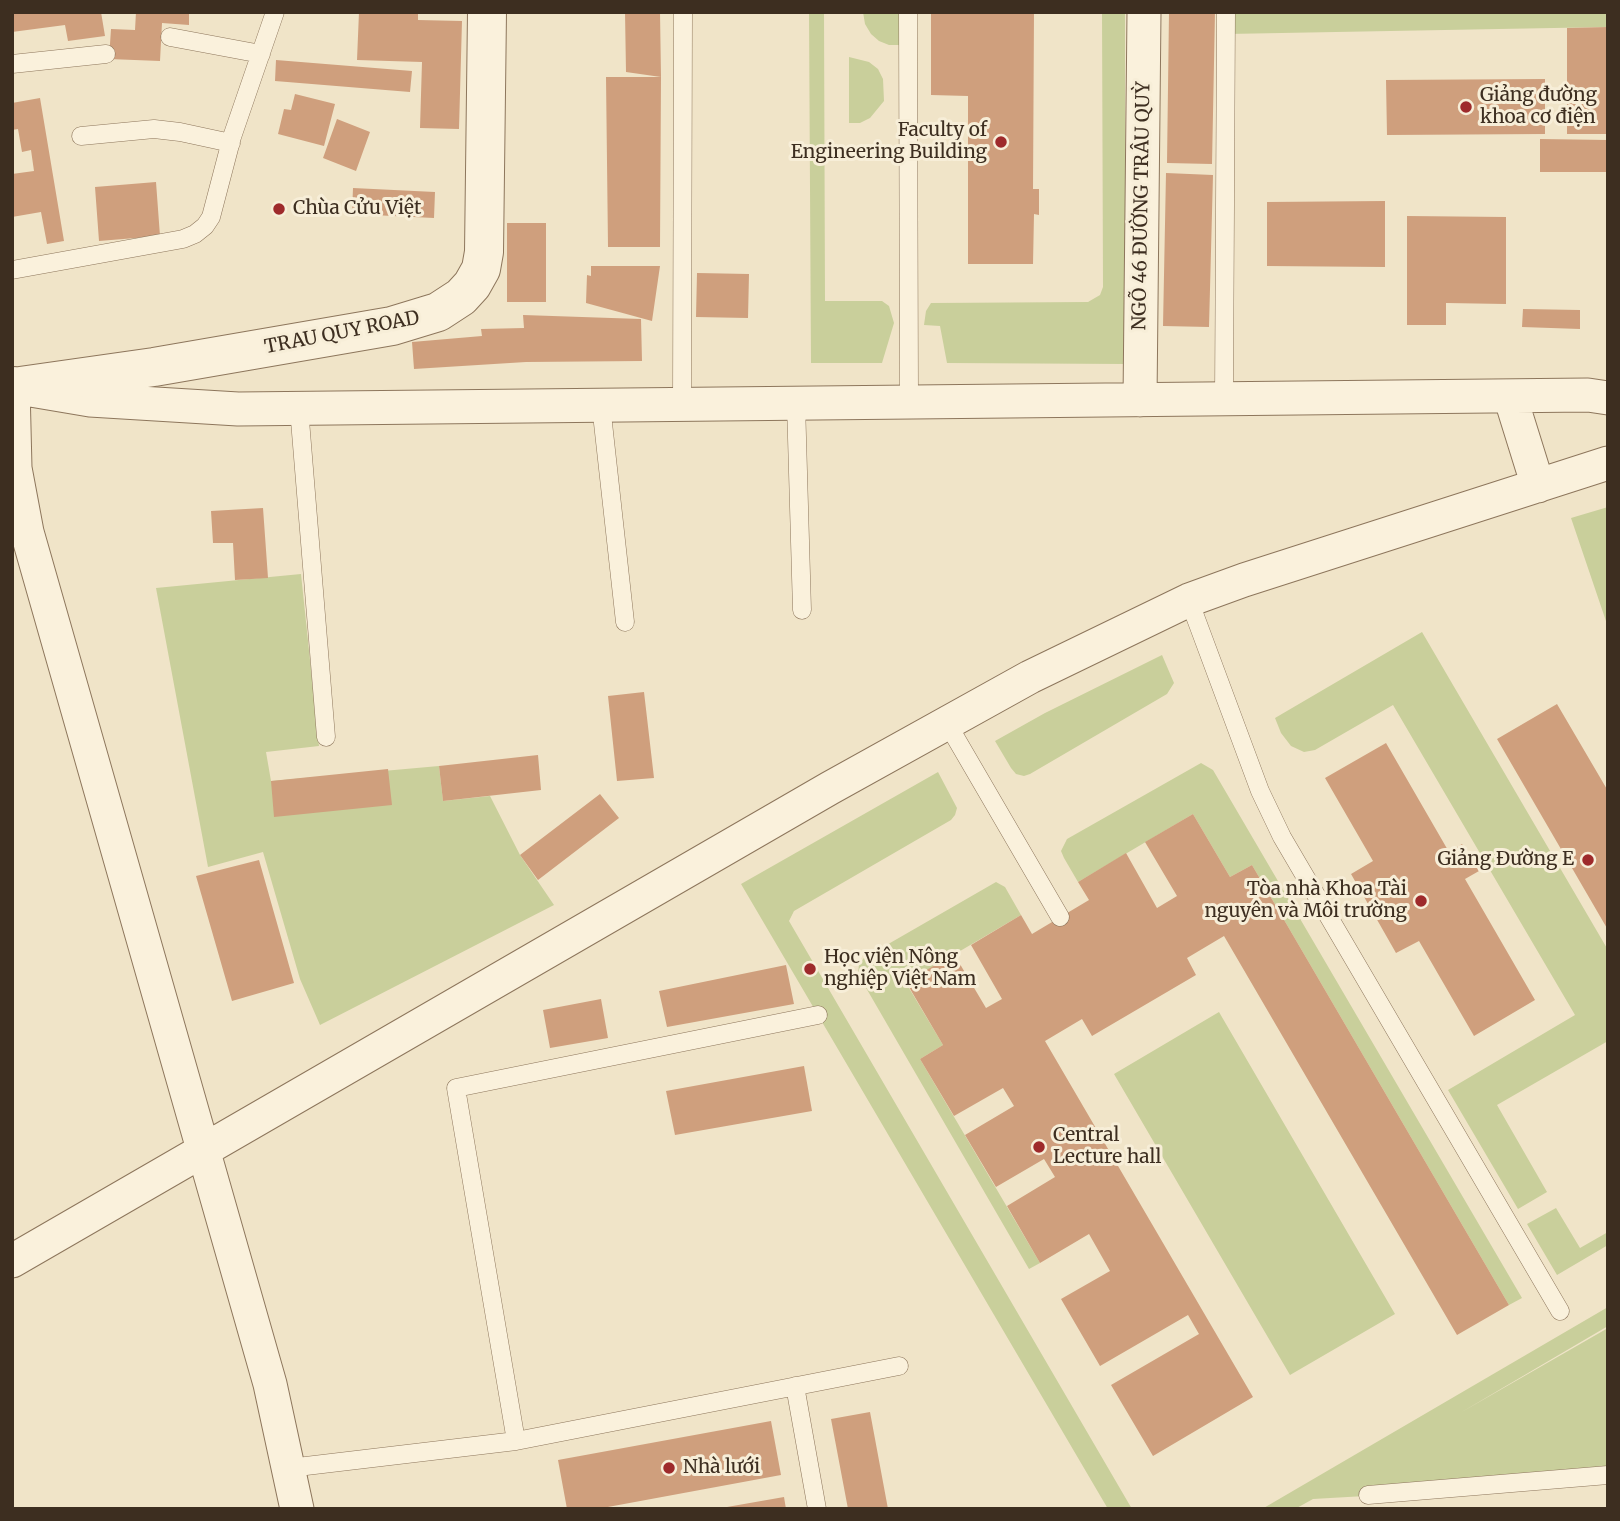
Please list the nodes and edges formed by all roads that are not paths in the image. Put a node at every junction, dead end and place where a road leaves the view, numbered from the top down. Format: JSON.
{"nodes":[{"id":1,"x":275,"y":12,"type":"edge"},
{"id":2,"x":487,"y":12,"type":"edge"},
{"id":3,"x":683,"y":12,"type":"edge"},
{"id":4,"x":908,"y":12,"type":"edge"},
{"id":5,"x":1144,"y":12,"type":"edge"},
{"id":6,"x":1226,"y":12,"type":"edge"},
{"id":7,"x":170,"y":37,"type":"dead end"},
{"id":8,"x":106,"y":54,"type":"dead end"},
{"id":9,"x":261,"y":54,"type":"junction"},
{"id":10,"x":12,"y":64,"type":"edge"},
{"id":11,"x":81,"y":136,"type":"dead end"},
{"id":12,"x":230,"y":143,"type":"junction"},
{"id":13,"x":12,"y":270,"type":"edge"},
{"id":14,"x":13,"y":386,"type":"edge"},
{"id":15,"x":1510,"y":396,"type":"junction"},
{"id":16,"x":1608,"y":398,"type":"edge"},
{"id":17,"x":1224,"y":399,"type":"junction"},
{"id":18,"x":1140,"y":400,"type":"junction"},
{"id":19,"x":909,"y":402,"type":"junction"},
{"id":20,"x":796,"y":403,"type":"junction"},
{"id":21,"x":682,"y":404,"type":"junction"},
{"id":22,"x":601,"y":405,"type":"junction"},
{"id":23,"x":299,"y":408,"type":"junction"},
{"id":24,"x":1608,"y":463,"type":"edge"},
{"id":25,"x":1538,"y":486,"type":"junction"},
{"id":26,"x":1189,"y":600,"type":"junction"},
{"id":27,"x":802,"y":610,"type":"dead end"},
{"id":28,"x":625,"y":622,"type":"dead end"},
{"id":29,"x":947,"y":723,"type":"junction"},
{"id":30,"x":326,"y":737,"type":"dead end"},
{"id":31,"x":1060,"y":917,"type":"dead end"},
{"id":32,"x":818,"y":1016,"type":"dead end"},
{"id":33,"x":202,"y":1151,"type":"junction"},
{"id":34,"x":12,"y":1261,"type":"edge"},
{"id":35,"x":1560,"y":1311,"type":"dead end"},
{"id":36,"x":899,"y":1366,"type":"dead end"},
{"id":37,"x":795,"y":1386,"type":"junction"},
{"id":38,"x":516,"y":1441,"type":"junction"},
{"id":39,"x":289,"y":1468,"type":"junction"},
{"id":40,"x":1608,"y":1475,"type":"edge"},
{"id":41,"x":1368,"y":1495,"type":"dead end"},
{"id":42,"x":297,"y":1509,"type":"edge"},
{"id":43,"x":817,"y":1509,"type":"edge"}],
"edges":[{"from":1,"to":9,"type":"lane"},
{"from":2,"to":14,"type":"street","name":"TRAU QUY ROAD"},
{"from":3,"to":21,"type":"lane"},
{"from":4,"to":19,"type":"lane"},
{"from":5,"to":18,"type":"street","name":"NGÕ 46 ĐƯỜNG TRÂU QUỲ"},
{"from":6,"to":17,"type":"lane"},
{"from":7,"to":9,"type":"lane"},
{"from":8,"to":10,"type":"lane"},
{"from":9,"to":12,"type":"lane"},
{"from":11,"to":12,"type":"lane"},
{"from":12,"to":13,"type":"lane"},
{"from":14,"to":23,"type":"street"},
{"from":14,"to":33,"type":"street"},
{"from":15,"to":16,"type":"street"},
{"from":15,"to":17,"type":"street"},
{"from":15,"to":25,"type":"street"},
{"from":17,"to":18,"type":"street"},
{"from":18,"to":19,"type":"street"},
{"from":19,"to":20,"type":"street"},
{"from":20,"to":21,"type":"street"},
{"from":20,"to":27,"type":"lane"},
{"from":21,"to":22,"type":"street"},
{"from":22,"to":23,"type":"street"},
{"from":22,"to":28,"type":"lane"},
{"from":23,"to":30,"type":"lane"},
{"from":24,"to":25,"type":"street"},
{"from":25,"to":26,"type":"street"},
{"from":26,"to":29,"type":"street"},
{"from":26,"to":35,"type":"lane"},
{"from":29,"to":31,"type":"lane"},
{"from":29,"to":33,"type":"street"},
{"from":32,"to":38,"type":"lane"},
{"from":33,"to":34,"type":"street"},
{"from":33,"to":39,"type":"street"},
{"from":36,"to":37,"type":"lane"},
{"from":37,"to":38,"type":"lane"},
{"from":37,"to":43,"type":"lane"},
{"from":38,"to":39,"type":"lane"},
{"from":39,"to":42,"type":"street"},
{"from":40,"to":41,"type":"lane"}]}
